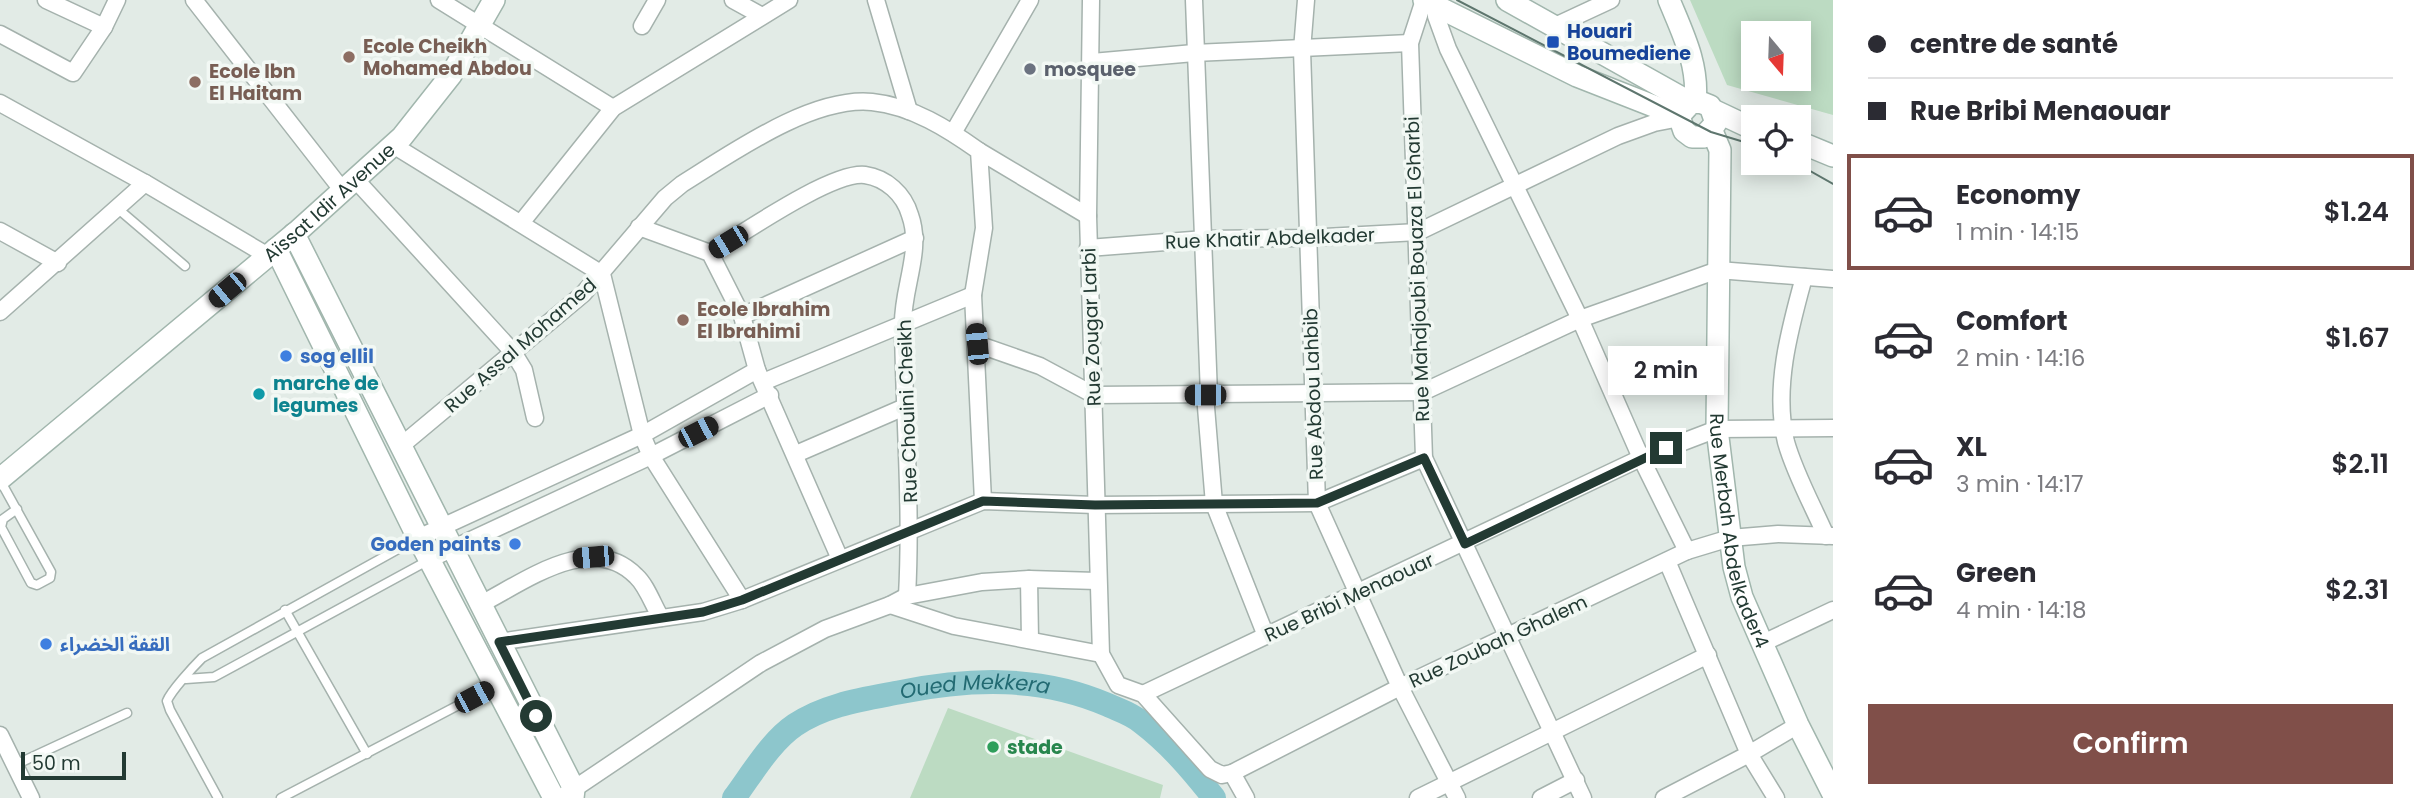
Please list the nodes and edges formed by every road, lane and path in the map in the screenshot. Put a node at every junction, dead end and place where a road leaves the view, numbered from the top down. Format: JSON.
{"nodes":[{"id":1,"x":47,"y":0,"type":"edge"},
{"id":2,"x":117,"y":0,"type":"edge"},
{"id":3,"x":194,"y":0,"type":"edge"},
{"id":4,"x":439,"y":0,"type":"edge"},
{"id":5,"x":494,"y":0,"type":"edge"},
{"id":6,"x":657,"y":0,"type":"edge"},
{"id":7,"x":733,"y":0,"type":"edge"},
{"id":8,"x":789,"y":0,"type":"edge"},
{"id":9,"x":876,"y":0,"type":"edge"},
{"id":10,"x":1091,"y":0,"type":"edge"},
{"id":11,"x":1194,"y":0,"type":"edge"},
{"id":12,"x":1306,"y":0,"type":"edge"},
{"id":13,"x":1507,"y":0,"type":"edge"},
{"id":14,"x":1611,"y":0,"type":"edge"},
{"id":15,"x":1669,"y":0,"type":"edge"},
{"id":16,"x":1028,"y":1,"type":"edge"},
{"id":17,"x":1428,"y":2,"type":"edge"},
{"id":18,"x":762,"y":16,"type":"junction"},
{"id":19,"x":480,"y":23,"type":"junction"},
{"id":20,"x":642,"y":26,"type":"dead end"},
{"id":21,"x":1555,"y":26,"type":"junction"},
{"id":22,"x":104,"y":27,"type":"junction"},
{"id":23,"x":0,"y":34,"type":"edge"},
{"id":24,"x":1410,"y":43,"type":"junction"},
{"id":25,"x":1302,"y":50,"type":"junction"},
{"id":26,"x":1194,"y":53,"type":"junction"},
{"id":27,"x":1093,"y":62,"type":"junction"},
{"id":28,"x":0,"y":103,"type":"edge"},
{"id":29,"x":612,"y":108,"type":"junction"},
{"id":30,"x":909,"y":111,"type":"junction"},
{"id":31,"x":1700,"y":116,"type":"junction"},
{"id":32,"x":1741,"y":125,"type":"edge"},
{"id":33,"x":953,"y":133,"type":"junction"},
{"id":34,"x":393,"y":145,"type":"junction"},
{"id":35,"x":1811,"y":147,"type":"edge"},
{"id":36,"x":979,"y":151,"type":"junction"},
{"id":37,"x":1833,"y":156,"type":"edge"},
{"id":38,"x":145,"y":183,"type":"junction"},
{"id":39,"x":349,"y":185,"type":"junction"},
{"id":40,"x":1513,"y":186,"type":"junction"},
{"id":41,"x":117,"y":208,"type":"junction"},
{"id":42,"x":1087,"y":216,"type":"junction"},
{"id":43,"x":521,"y":223,"type":"junction"},
{"id":44,"x":639,"y":227,"type":"junction"},
{"id":45,"x":0,"y":231,"type":"edge"},
{"id":46,"x":1418,"y":232,"type":"junction"},
{"id":47,"x":294,"y":234,"type":"junction"},
{"id":48,"x":915,"y":238,"type":"junction"},
{"id":49,"x":1307,"y":238,"type":"junction"},
{"id":50,"x":1205,"y":239,"type":"junction"},
{"id":51,"x":1088,"y":248,"type":"junction"},
{"id":52,"x":272,"y":252,"type":"junction"},
{"id":53,"x":710,"y":253,"type":"junction"},
{"id":54,"x":58,"y":263,"type":"junction"},
{"id":55,"x":185,"y":266,"type":"dead end"},
{"id":56,"x":1718,"y":270,"type":"junction"},
{"id":57,"x":602,"y":274,"type":"junction"},
{"id":58,"x":1804,"y":277,"type":"junction"},
{"id":59,"x":1833,"y":279,"type":"edge"},
{"id":60,"x":973,"y":295,"type":"junction"},
{"id":61,"x":0,"y":312,"type":"edge"},
{"id":62,"x":742,"y":316,"type":"junction"},
{"id":63,"x":1580,"y":319,"type":"junction"},
{"id":64,"x":902,"y":321,"type":"junction"},
{"id":65,"x":977,"y":344,"type":"junction"},
{"id":66,"x":513,"y":352,"type":"junction"},
{"id":67,"x":763,"y":382,"type":"junction"},
{"id":68,"x":1423,"y":392,"type":"junction"},
{"id":69,"x":1313,"y":394,"type":"junction"},
{"id":70,"x":1094,"y":395,"type":"junction"},
{"id":71,"x":1207,"y":395,"type":"junction"},
{"id":72,"x":907,"y":406,"type":"junction"},
{"id":73,"x":535,"y":418,"type":"dead end"},
{"id":74,"x":1833,"y":428,"type":"edge"},
{"id":75,"x":1717,"y":429,"type":"junction"},
{"id":76,"x":1785,"y":430,"type":"junction"},
{"id":77,"x":642,"y":435,"type":"junction"},
{"id":78,"x":402,"y":445,"type":"junction"},
{"id":79,"x":796,"y":454,"type":"junction"},
{"id":80,"x":651,"y":456,"type":"junction"},
{"id":81,"x":1424,"y":458,"type":"junction"},
{"id":82,"x":1641,"y":458,"type":"junction"},
{"id":83,"x":0,"y":479,"type":"edge"},
{"id":84,"x":983,"y":501,"type":"junction"},
{"id":85,"x":1317,"y":503,"type":"junction"},
{"id":86,"x":1214,"y":504,"type":"junction"},
{"id":87,"x":1095,"y":505,"type":"junction"},
{"id":88,"x":17,"y":509,"type":"junction"},
{"id":89,"x":440,"y":526,"type":"junction"},
{"id":90,"x":911,"y":528,"type":"junction"},
{"id":91,"x":1830,"y":536,"type":"edge"},
{"id":92,"x":418,"y":538,"type":"junction"},
{"id":93,"x":1730,"y":538,"type":"junction"},
{"id":94,"x":1465,"y":544,"type":"junction"},
{"id":95,"x":451,"y":549,"type":"junction"},
{"id":96,"x":1687,"y":551,"type":"junction"},
{"id":97,"x":430,"y":559,"type":"junction"},
{"id":98,"x":840,"y":559,"type":"junction"},
{"id":99,"x":1667,"y":561,"type":"junction"},
{"id":100,"x":1030,"y":579,"type":"junction"},
{"id":101,"x":1097,"y":581,"type":"junction"},
{"id":102,"x":1357,"y":592,"type":"junction"},
{"id":103,"x":907,"y":596,"type":"junction"},
{"id":104,"x":742,"y":600,"type":"junction"},
{"id":105,"x":479,"y":605,"type":"junction"},
{"id":106,"x":890,"y":606,"type":"junction"},
{"id":107,"x":285,"y":610,"type":"junction"},
{"id":108,"x":1833,"y":610,"type":"edge"},
{"id":109,"x":661,"y":618,"type":"junction"},
{"id":110,"x":298,"y":633,"type":"junction"},
{"id":111,"x":1266,"y":636,"type":"junction"},
{"id":112,"x":1508,"y":638,"type":"junction"},
{"id":113,"x":1030,"y":640,"type":"junction"},
{"id":114,"x":499,"y":642,"type":"junction"},
{"id":115,"x":1763,"y":643,"type":"junction"},
{"id":116,"x":1101,"y":654,"type":"junction"},
{"id":117,"x":1708,"y":655,"type":"junction"},
{"id":118,"x":186,"y":680,"type":"junction"},
{"id":119,"x":495,"y":686,"type":"junction"},
{"id":120,"x":1400,"y":687,"type":"junction"},
{"id":121,"x":1143,"y":694,"type":"junction"},
{"id":122,"x":127,"y":713,"type":"dead end"},
{"id":123,"x":1798,"y":724,"type":"junction"},
{"id":124,"x":1553,"y":731,"type":"junction"},
{"id":125,"x":0,"y":735,"type":"edge"},
{"id":126,"x":367,"y":754,"type":"junction"},
{"id":127,"x":1749,"y":754,"type":"junction"},
{"id":128,"x":15,"y":765,"type":"junction"},
{"id":129,"x":1232,"y":773,"type":"junction"},
{"id":130,"x":1576,"y":780,"type":"junction"},
{"id":131,"x":1453,"y":790,"type":"edge"},
{"id":132,"x":1833,"y":794,"type":"edge"},
{"id":133,"x":565,"y":796,"type":"edge"},
{"id":134,"x":31,"y":798,"type":"edge"},
{"id":135,"x":218,"y":798,"type":"edge"},
{"id":136,"x":281,"y":798,"type":"edge"},
{"id":137,"x":1246,"y":798,"type":"edge"},
{"id":138,"x":1418,"y":798,"type":"edge"},
{"id":139,"x":1541,"y":798,"type":"edge"},
{"id":140,"x":1583,"y":798,"type":"edge"},
{"id":141,"x":1664,"y":798,"type":"edge"},
{"id":142,"x":1776,"y":798,"type":"edge"}],
"edges":[{"from":1,"to":22,"type":"street"},
{"from":2,"to":22,"type":"street"},
{"from":3,"to":39,"type":"street"},
{"from":4,"to":19,"type":"street"},
{"from":5,"to":19,"type":"street","name":"Aïssat Idir Avenue"},
{"from":6,"to":20,"type":"street"},
{"from":7,"to":18,"type":"street"},
{"from":8,"to":18,"type":"street"},
{"from":9,"to":30,"type":"street"},
{"from":10,"to":27,"type":"street","name":"Rue Zougar Larbi"},
{"from":11,"to":26,"type":"street"},
{"from":12,"to":25,"type":"street","name":"Rue Abdou Lahbib"},
{"from":13,"to":21,"type":"street"},
{"from":14,"to":21,"type":"street"},
{"from":15,"to":31,"type":"street"},
{"from":16,"to":33,"type":"street"},
{"from":17,"to":24,"type":"street","name":"Rue Mahdjoubi Bouaza El Gharbi"},
{"from":17,"to":31,"type":"street"},
{"from":17,"to":40,"type":"street"},
{"from":18,"to":29,"type":"street"},
{"from":19,"to":29,"type":"street"},
{"from":19,"to":34,"type":"street","name":"Aïssat Idir Avenue"},
{"from":21,"to":31,"type":"street"},
{"from":22,"to":23,"type":"street"},
{"from":24,"to":25,"type":"street"},
{"from":24,"to":46,"type":"street","name":"Rue Mahdjoubi Bouaza El Gharbi"},
{"from":25,"to":26,"type":"street"},
{"from":25,"to":49,"type":"street","name":"Rue Abdou Lahbib"},
{"from":26,"to":27,"type":"street"},
{"from":26,"to":50,"type":"street"},
{"from":27,"to":42,"type":"street","name":"Rue Zougar Larbi"},
{"from":28,"to":38,"type":"street"},
{"from":29,"to":43,"type":"street"},
{"from":30,"to":33,"type":"street","name":"Rue Assal Mohamed"},
{"from":30,"to":44,"type":"street","name":"Rue Assal Mohamed"},
{"from":31,"to":32,"type":"street"},
{"from":31,"to":40,"type":"street","name":"Rue Khatir Abdelkader"},
{"from":31,"to":56,"type":"street","name":"Rue Merbah Abdelkader4"},
{"from":33,"to":36,"type":"street","name":"Rue Assal Mohamed"},
{"from":34,"to":39,"type":"street","name":"Aïssat Idir Avenue"},
{"from":34,"to":43,"type":"street"},
{"from":35,"to":37,"type":"street"},
{"from":36,"to":42,"type":"street","name":"Rue Assal Mohamed"},
{"from":36,"to":60,"type":"street"},
{"from":38,"to":41,"type":"street"},
{"from":38,"to":52,"type":"street"},
{"from":39,"to":47,"type":"street","name":"Aïssat Idir Avenue"},
{"from":39,"to":66,"type":"street"},
{"from":40,"to":46,"type":"street","name":"Rue Khatir Abdelkader"},
{"from":40,"to":63,"type":"street"},
{"from":41,"to":54,"type":"street"},
{"from":41,"to":55,"type":"lane"},
{"from":42,"to":51,"type":"street","name":"Rue Zougar Larbi"},
{"from":43,"to":57,"type":"street"},
{"from":44,"to":53,"type":"street"},
{"from":44,"to":57,"type":"street","name":"Rue Assal Mohamed"},
{"from":45,"to":54,"type":"street"},
{"from":46,"to":49,"type":"street","name":"Rue Khatir Abdelkader"},
{"from":46,"to":68,"type":"street","name":"Rue Mahdjoubi Bouaza El Gharbi"},
{"from":47,"to":52,"type":"street","name":"Aïssat Idir Avenue"},
{"from":47,"to":78,"type":"street"},
{"from":48,"to":53,"type":"street","name":"Rue Chouini Cheikh"},
{"from":48,"to":62,"type":"street"},
{"from":48,"to":64,"type":"street","name":"Rue Chouini Cheikh"},
{"from":49,"to":50,"type":"street","name":"Rue Khatir Abdelkader"},
{"from":49,"to":69,"type":"street","name":"Rue Abdou Lahbib"},
{"from":50,"to":51,"type":"street","name":"Rue Khatir Abdelkader"},
{"from":50,"to":71,"type":"street"},
{"from":51,"to":70,"type":"street","name":"Rue Zougar Larbi"},
{"from":52,"to":83,"type":"street","name":"Aïssat Idir Avenue"},
{"from":52,"to":92,"type":"street"},
{"from":53,"to":62,"type":"street"},
{"from":54,"to":61,"type":"street"},
{"from":56,"to":58,"type":"street"},
{"from":56,"to":63,"type":"street"},
{"from":56,"to":75,"type":"street","name":"Rue Merbah Abdelkader4"},
{"from":57,"to":66,"type":"street","name":"Rue Assal Mohamed"},
{"from":57,"to":77,"type":"street"},
{"from":58,"to":59,"type":"street"},
{"from":58,"to":76,"type":"street"},
{"from":60,"to":64,"type":"street"},
{"from":60,"to":65,"type":"street"},
{"from":62,"to":67,"type":"street"},
{"from":63,"to":68,"type":"street"},
{"from":63,"to":82,"type":"street"},
{"from":64,"to":67,"type":"street"},
{"from":64,"to":72,"type":"street","name":"Rue Chouini Cheikh"},
{"from":65,"to":70,"type":"street"},
{"from":65,"to":84,"type":"street"},
{"from":66,"to":73,"type":"street"},
{"from":66,"to":78,"type":"street","name":"Rue Assal Mohamed"},
{"from":67,"to":77,"type":"street"},
{"from":67,"to":79,"type":"street"},
{"from":67,"to":80,"type":"street"},
{"from":68,"to":69,"type":"street"},
{"from":68,"to":81,"type":"street","name":"Rue Mahdjoubi Bouaza El Gharbi"},
{"from":69,"to":71,"type":"street"},
{"from":69,"to":85,"type":"street","name":"Rue Abdou Lahbib"},
{"from":70,"to":71,"type":"street"},
{"from":70,"to":87,"type":"street","name":"Rue Zougar Larbi"},
{"from":71,"to":86,"type":"street"},
{"from":72,"to":79,"type":"street"},
{"from":72,"to":90,"type":"street","name":"Rue Chouini Cheikh"},
{"from":74,"to":76,"type":"street","name":"Rue Bribi Menaouar"},
{"from":75,"to":76,"type":"street","name":"Rue Bribi Menaouar"},
{"from":75,"to":82,"type":"street","name":"Rue Bribi Menaouar"},
{"from":75,"to":93,"type":"street","name":"Rue Merbah Abdelkader4"},
{"from":76,"to":91,"type":"street"},
{"from":77,"to":80,"type":"street"},
{"from":77,"to":89,"type":"street"},
{"from":78,"to":89,"type":"street"},
{"from":79,"to":98,"type":"street"},
{"from":80,"to":95,"type":"street"},
{"from":80,"to":104,"type":"street"},
{"from":81,"to":85,"type":"street"},
{"from":81,"to":94,"type":"street","name":"Rue Mahdjoubi Bouaza El Gharbi"},
{"from":82,"to":94,"type":"street","name":"Rue Bribi Menaouar"},
{"from":82,"to":96,"type":"street"},
{"from":83,"to":88,"type":"lane"},
{"from":84,"to":87,"type":"street"},
{"from":84,"to":90,"type":"street"},
{"from":85,"to":86,"type":"street"},
{"from":85,"to":102,"type":"street","name":"Rue Abdou Lahbib"},
{"from":86,"to":87,"type":"street"},
{"from":86,"to":111,"type":"street"},
{"from":87,"to":101,"type":"street","name":"Rue Zougar Larbi"},
{"from":88,"to":88,"type":"lane"},
{"from":89,"to":92,"type":"street"},
{"from":89,"to":95,"type":"street"},
{"from":90,"to":98,"type":"street"},
{"from":90,"to":103,"type":"street","name":"Rue Chouini Cheikh"},
{"from":91,"to":93,"type":"street","name":"Rue Zoubah Ghalem"},
{"from":92,"to":97,"type":"street"},
{"from":92,"to":107,"type":"lane"},
{"from":93,"to":96,"type":"street","name":"Rue Zoubah Ghalem"},
{"from":93,"to":115,"type":"street","name":"Rue Merbah Abdelkader4"},
{"from":94,"to":102,"type":"street","name":"Rue Bribi Menaouar"},
{"from":94,"to":112,"type":"street","name":"Rue Mahdjoubi Bouaza El Gharbi"},
{"from":95,"to":97,"type":"street"},
{"from":95,"to":105,"type":"street"},
{"from":96,"to":99,"type":"street","name":"Rue Zoubah Ghalem"},
{"from":97,"to":110,"type":"lane"},
{"from":97,"to":119,"type":"street"},
{"from":98,"to":104,"type":"street"},
{"from":99,"to":112,"type":"street","name":"Rue Zoubah Ghalem"},
{"from":99,"to":117,"type":"street"},
{"from":100,"to":101,"type":"street"},
{"from":100,"to":103,"type":"street"},
{"from":100,"to":113,"type":"street"},
{"from":101,"to":116,"type":"street","name":"Rue Zougar Larbi"},
{"from":102,"to":111,"type":"street","name":"Rue Bribi Menaouar"},
{"from":102,"to":120,"type":"street","name":"Rue Abdou Lahbib"},
{"from":103,"to":106,"type":"street"},
{"from":104,"to":109,"type":"street"},
{"from":105,"to":109,"type":"street"},
{"from":105,"to":114,"type":"street"},
{"from":106,"to":113,"type":"street"},
{"from":106,"to":133,"type":"street"},
{"from":107,"to":110,"type":"lane"},
{"from":107,"to":118,"type":"lane"},
{"from":108,"to":115,"type":"street"},
{"from":109,"to":114,"type":"street"},
{"from":110,"to":118,"type":"lane"},
{"from":110,"to":126,"type":"lane"},
{"from":111,"to":121,"type":"street","name":"Rue Bribi Menaouar"},
{"from":112,"to":120,"type":"street","name":"Rue Zoubah Ghalem"},
{"from":112,"to":124,"type":"street","name":"Rue Mahdjoubi Bouaza El Gharbi"},
{"from":113,"to":116,"type":"street"},
{"from":114,"to":133,"type":"street"},
{"from":115,"to":123,"type":"street","name":"Rue Merbah Abdelkader4"},
{"from":116,"to":121,"type":"street"},
{"from":117,"to":124,"type":"street"},
{"from":117,"to":127,"type":"street"},
{"from":118,"to":135,"type":"lane"},
{"from":119,"to":126,"type":"lane"},
{"from":119,"to":133,"type":"street"},
{"from":120,"to":129,"type":"street","name":"Rue Zoubah Ghalem"},
{"from":120,"to":131,"type":"street","name":"Rue Abdou Lahbib"},
{"from":121,"to":129,"type":"street"},
{"from":122,"to":128,"type":"lane"},
{"from":123,"to":127,"type":"street"},
{"from":123,"to":132,"type":"street","name":"Rue Merbah Abdelkader4"},
{"from":124,"to":130,"type":"street","name":"Rue Mahdjoubi Bouaza El Gharbi"},
{"from":124,"to":131,"type":"street"},
{"from":125,"to":128,"type":"street"},
{"from":126,"to":136,"type":"lane"},
{"from":127,"to":141,"type":"street"},
{"from":127,"to":142,"type":"street"},
{"from":128,"to":134,"type":"street"},
{"from":129,"to":137,"type":"street"},
{"from":130,"to":139,"type":"street"},
{"from":130,"to":140,"type":"street","name":"Rue Mahdjoubi Bouaza El Gharbi"},
{"from":131,"to":138,"type":"street"}]}
